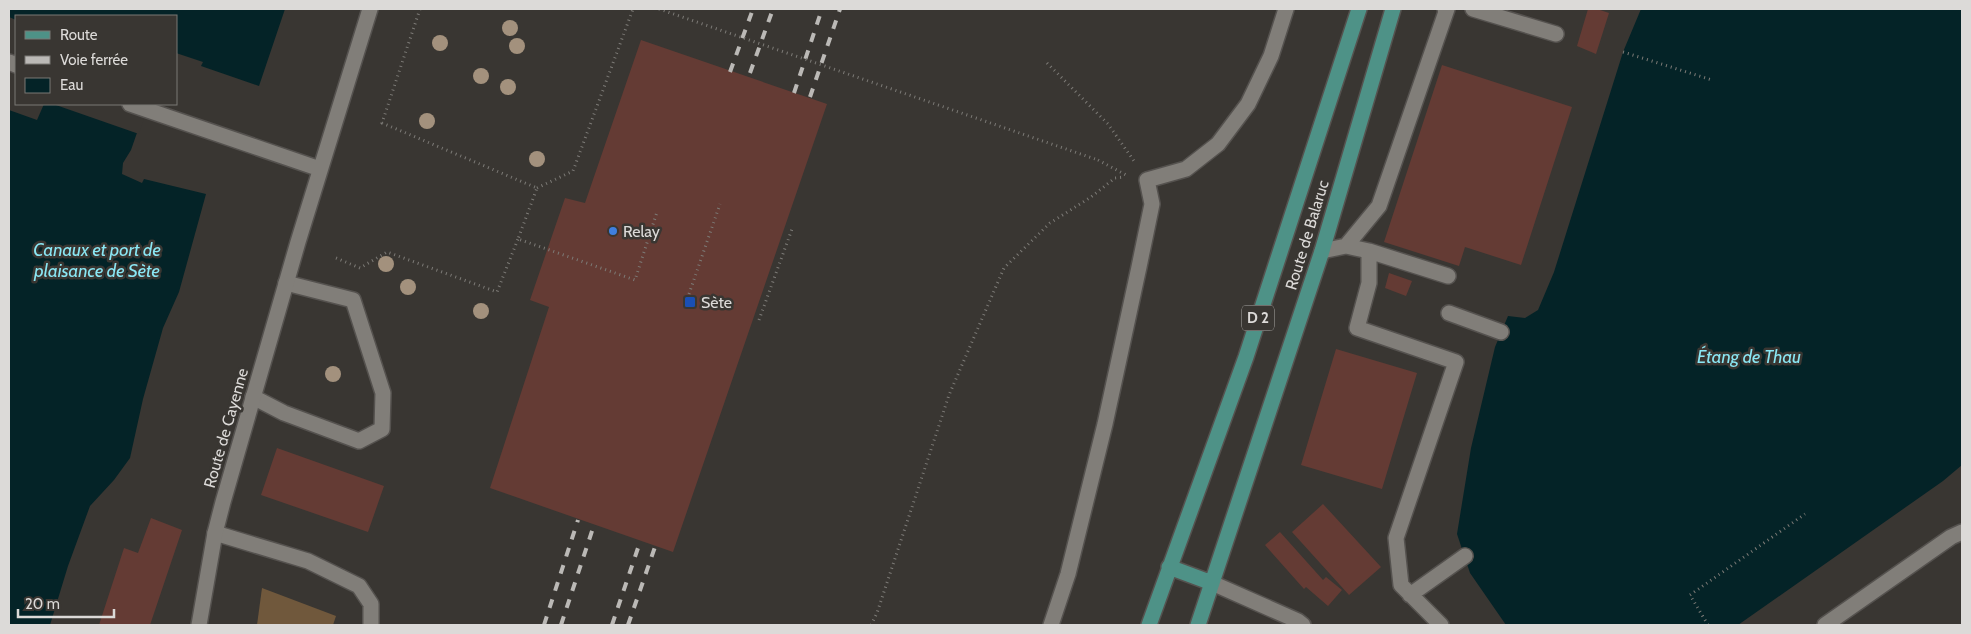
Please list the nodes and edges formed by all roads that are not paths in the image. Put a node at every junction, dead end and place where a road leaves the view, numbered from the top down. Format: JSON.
{"nodes":[{"id":1,"x":370,"y":9,"type":"edge"},
{"id":2,"x":1286,"y":9,"type":"edge"},
{"id":3,"x":1359,"y":9,"type":"edge"},
{"id":4,"x":1393,"y":9,"type":"edge"},
{"id":5,"x":1447,"y":9,"type":"edge"},
{"id":6,"x":1472,"y":9,"type":"edge"},
{"id":7,"x":1556,"y":34,"type":"dead end"},
{"id":8,"x":133,"y":105,"type":"edge"},
{"id":9,"x":320,"y":169,"type":"junction"},
{"id":10,"x":1346,"y":246,"type":"junction"},
{"id":11,"x":1322,"y":251,"type":"junction"},
{"id":12,"x":1368,"y":251,"type":"junction"},
{"id":13,"x":1448,"y":276,"type":"dead end"},
{"id":14,"x":286,"y":283,"type":"junction"},
{"id":15,"x":1449,"y":313,"type":"dead end"},
{"id":16,"x":1501,"y":332,"type":"dead end"},
{"id":17,"x":254,"y":397,"type":"junction"},
{"id":18,"x":1962,"y":532,"type":"edge"},
{"id":19,"x":216,"y":533,"type":"junction"},
{"id":20,"x":1465,"y":556,"type":"dead end"},
{"id":21,"x":1169,"y":567,"type":"junction"},
{"id":22,"x":1212,"y":583,"type":"junction"},
{"id":23,"x":1410,"y":595,"type":"junction"},
{"id":24,"x":199,"y":625,"type":"edge"},
{"id":25,"x":371,"y":625,"type":"edge"},
{"id":26,"x":1050,"y":625,"type":"edge"},
{"id":27,"x":1149,"y":625,"type":"edge"},
{"id":28,"x":1198,"y":625,"type":"edge"},
{"id":29,"x":1303,"y":625,"type":"edge"},
{"id":30,"x":1441,"y":625,"type":"edge"},
{"id":31,"x":1825,"y":625,"type":"edge"}],
"edges":[{"from":1,"to":9,"type":"street","name":"Route de Cayenne"},
{"from":2,"to":26,"type":"street"},
{"from":3,"to":21,"type":"main road","name":"Route de Balaruc","number":"D 2"},
{"from":4,"to":11,"type":"main road","name":"Route de Balaruc","number":"D 2"},
{"from":5,"to":10,"type":"street"},
{"from":6,"to":7,"type":"street"},
{"from":8,"to":9,"type":"street"},
{"from":9,"to":14,"type":"street","name":"Route de Cayenne"},
{"from":10,"to":11,"type":"street"},
{"from":10,"to":12,"type":"street"},
{"from":11,"to":22,"type":"main road","name":"Route de Balaruc","number":"D 2"},
{"from":12,"to":13,"type":"street"},
{"from":12,"to":23,"type":"street"},
{"from":14,"to":17,"type":"street","name":"Route de Cayenne"},
{"from":14,"to":17,"type":"street"},
{"from":15,"to":16,"type":"street"},
{"from":17,"to":19,"type":"street","name":"Route de Cayenne"},
{"from":18,"to":31,"type":"street"},
{"from":19,"to":24,"type":"street","name":"Route de Cayenne"},
{"from":19,"to":25,"type":"street"},
{"from":20,"to":23,"type":"street"},
{"from":21,"to":22,"type":"main road"},
{"from":21,"to":27,"type":"main road","name":"Route de Balaruc","number":"D 2"},
{"from":22,"to":28,"type":"main road","name":"Route de Balaruc","number":"D 2"},
{"from":22,"to":29,"type":"street"},
{"from":23,"to":30,"type":"street"}]}
